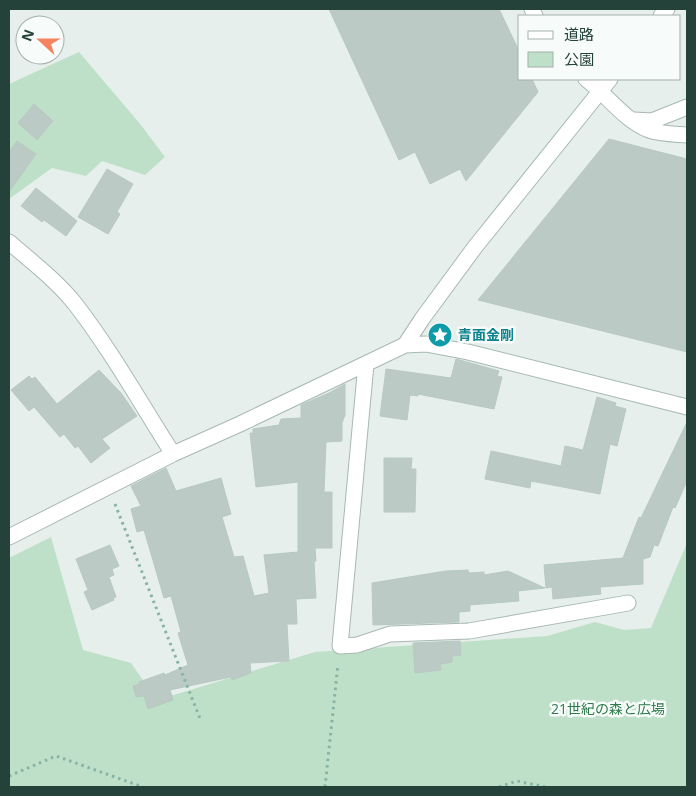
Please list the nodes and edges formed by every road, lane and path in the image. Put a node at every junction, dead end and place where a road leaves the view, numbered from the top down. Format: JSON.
{"nodes":[{"id":1,"x":590,"y":80,"type":"edge"},
{"id":2,"x":605,"y":84,"type":"edge"},
{"id":3,"x":687,"y":110,"type":"edge"},
{"id":4,"x":630,"y":119,"type":"junction"},
{"id":5,"x":687,"y":135,"type":"edge"},
{"id":6,"x":9,"y":242,"type":"edge"},
{"id":7,"x":405,"y":345,"type":"junction"},
{"id":8,"x":366,"y":364,"type":"junction"},
{"id":9,"x":687,"y":407,"type":"edge"},
{"id":10,"x":173,"y":454,"type":"junction"},
{"id":11,"x":108,"y":485,"type":"junction"},
{"id":12,"x":9,"y":536,"type":"edge"},
{"id":13,"x":628,"y":602,"type":"dead end"},
{"id":14,"x":340,"y":646,"type":"junction"},
{"id":15,"x":201,"y":721,"type":"dead end"},
{"id":16,"x":9,"y":776,"type":"edge"},
{"id":17,"x":143,"y":787,"type":"edge"},
{"id":18,"x":325,"y":787,"type":"edge"},
{"id":19,"x":499,"y":787,"type":"edge"},
{"id":20,"x":546,"y":787,"type":"edge"}],
"edges":[{"from":1,"to":2,"type":"street"},
{"from":2,"to":4,"type":"street"},
{"from":2,"to":7,"type":"street"},
{"from":3,"to":4,"type":"street"},
{"from":4,"to":5,"type":"street"},
{"from":6,"to":10,"type":"street"},
{"from":7,"to":8,"type":"street"},
{"from":7,"to":9,"type":"street"},
{"from":8,"to":10,"type":"street"},
{"from":8,"to":14,"type":"street"},
{"from":10,"to":11,"type":"street"},
{"from":11,"to":12,"type":"street"},
{"from":11,"to":15,"type":"path"},
{"from":13,"to":14,"type":"street"},
{"from":14,"to":18,"type":"path"},
{"from":16,"to":17,"type":"path"},
{"from":19,"to":20,"type":"path"}]}
